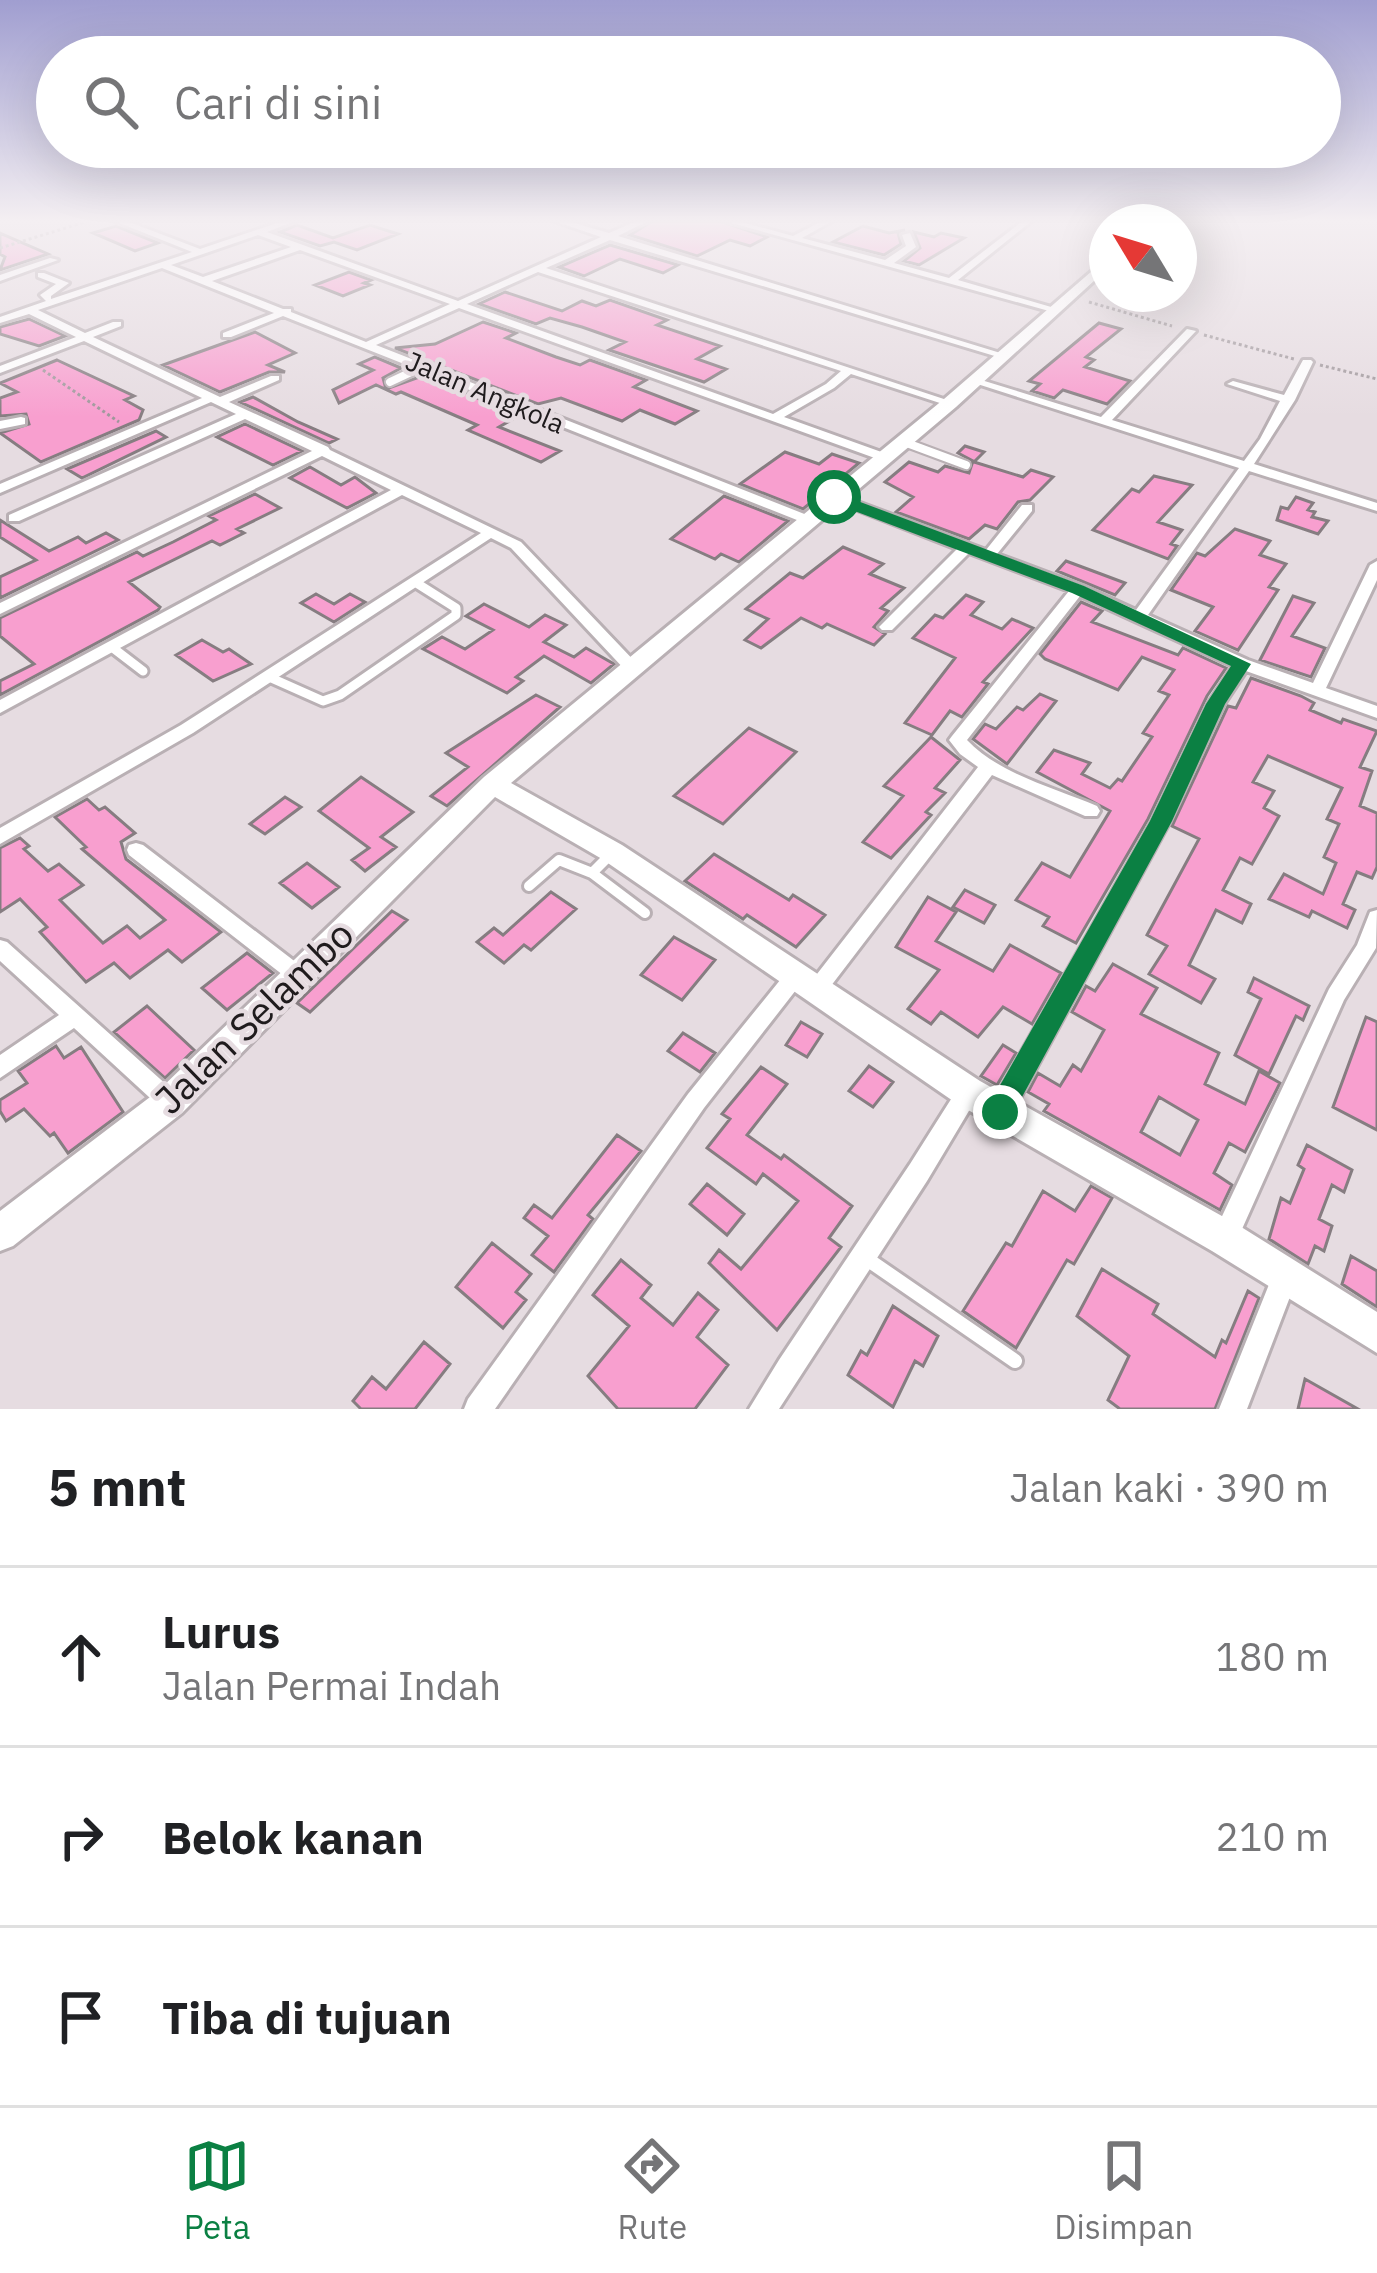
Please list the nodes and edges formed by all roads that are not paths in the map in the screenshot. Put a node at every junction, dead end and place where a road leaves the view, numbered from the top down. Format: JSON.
{"nodes":[{"id":1,"x":61,"y":286,"type":"edge"},
{"id":2,"x":101,"y":286,"type":"edge"},
{"id":3,"x":220,"y":286,"type":"edge"},
{"id":4,"x":410,"y":286,"type":"edge"},
{"id":5,"x":494,"y":286,"type":"edge"},
{"id":6,"x":590,"y":286,"type":"edge"},
{"id":7,"x":771,"y":286,"type":"edge"},
{"id":8,"x":975,"y":286,"type":"edge"},
{"id":9,"x":1080,"y":286,"type":"edge"},
{"id":10,"x":52,"y":302,"type":"junction"},
{"id":11,"x":456,"y":302,"type":"junction"},
{"id":12,"x":1061,"y":303,"type":"junction"},
{"id":13,"x":29,"y":310,"type":"junction"},
{"id":14,"x":287,"y":311,"type":"junction"},
{"id":15,"x":0,"y":320,"type":"edge"},
{"id":16,"x":117,"y":324,"type":"dead end"},
{"id":17,"x":1191,"y":331,"type":"road end"},
{"id":18,"x":227,"y":335,"type":"dead end"},
{"id":19,"x":87,"y":336,"type":"junction"},
{"id":20,"x":370,"y":344,"type":"junction"},
{"id":21,"x":1002,"y":356,"type":"junction"},
{"id":22,"x":1307,"y":362,"type":"road end"},
{"id":23,"x":422,"y":368,"type":"junction"},
{"id":24,"x":0,"y":370,"type":"edge"},
{"id":25,"x":849,"y":370,"type":"junction"},
{"id":26,"x":275,"y":378,"type":"dead end"},
{"id":27,"x":974,"y":381,"type":"junction"},
{"id":28,"x":390,"y":382,"type":"dead end"},
{"id":29,"x":1233,"y":385,"type":"dead end"},
{"id":30,"x":218,"y":399,"type":"junction"},
{"id":31,"x":1288,"y":400,"type":"junction"},
{"id":32,"x":950,"y":404,"type":"junction"},
{"id":33,"x":246,"y":414,"type":"junction"},
{"id":34,"x":776,"y":417,"type":"junction"},
{"id":35,"x":1105,"y":420,"type":"junction"},
{"id":36,"x":21,"y":421,"type":"dead end"},
{"id":37,"x":0,"y":425,"type":"edge"},
{"id":38,"x":904,"y":442,"type":"junction"},
{"id":39,"x":324,"y":450,"type":"junction"},
{"id":40,"x":884,"y":457,"type":"junction"},
{"id":41,"x":1247,"y":464,"type":"junction"},
{"id":42,"x":966,"y":465,"type":"dead end"},
{"id":43,"x":0,"y":489,"type":"edge"},
{"id":44,"x":403,"y":489,"type":"junction"},
{"id":45,"x":834,"y":497,"type":"junction"},
{"id":46,"x":1377,"y":507,"type":"edge"},
{"id":47,"x":1027,"y":508,"type":"dead end"},
{"id":48,"x":14,"y":518,"type":"dead end"},
{"id":49,"x":807,"y":520,"type":"junction"},
{"id":50,"x":492,"y":532,"type":"junction"},
{"id":51,"x":967,"y":547,"type":"junction"},
{"id":52,"x":989,"y":555,"type":"junction"},
{"id":53,"x":1377,"y":565,"type":"edge"},
{"id":54,"x":418,"y":584,"type":"junction"},
{"id":55,"x":1078,"y":589,"type":"junction"},
{"id":56,"x":0,"y":609,"type":"edge"},
{"id":57,"x":1140,"y":615,"type":"junction"},
{"id":58,"x":887,"y":627,"type":"dead end"},
{"id":59,"x":113,"y":648,"type":"junction"},
{"id":60,"x":1242,"y":664,"type":"junction"},
{"id":61,"x":632,"y":668,"type":"junction"},
{"id":62,"x":142,"y":671,"type":"dead end"},
{"id":63,"x":269,"y":677,"type":"junction"},
{"id":64,"x":1317,"y":691,"type":"junction"},
{"id":65,"x":0,"y":707,"type":"edge"},
{"id":66,"x":1377,"y":712,"type":"edge"},
{"id":67,"x":990,"y":764,"type":"junction"},
{"id":68,"x":493,"y":784,"type":"junction"},
{"id":69,"x":1091,"y":811,"type":"dead end"},
{"id":70,"x":0,"y":837,"type":"edge"},
{"id":71,"x":136,"y":850,"type":"dead end"},
{"id":72,"x":602,"y":862,"type":"junction"},
{"id":73,"x":529,"y":886,"type":"dead end"},
{"id":74,"x":645,"y":913,"type":"dead end"},
{"id":75,"x":1377,"y":918,"type":"edge"},
{"id":76,"x":0,"y":948,"type":"edge"},
{"id":77,"x":1371,"y":951,"type":"edge"},
{"id":78,"x":299,"y":976,"type":"junction"},
{"id":79,"x":807,"y":982,"type":"junction"},
{"id":80,"x":76,"y":1015,"type":"junction"},
{"id":81,"x":0,"y":1068,"type":"edge"},
{"id":82,"x":968,"y":1092,"type":"junction"},
{"id":83,"x":170,"y":1102,"type":"junction"},
{"id":84,"x":1000,"y":1112,"type":"junction"},
{"id":85,"x":0,"y":1233,"type":"edge"},
{"id":86,"x":1225,"y":1238,"type":"junction"},
{"id":87,"x":862,"y":1256,"type":"junction"},
{"id":88,"x":1285,"y":1276,"type":"junction"},
{"id":89,"x":1377,"y":1334,"type":"edge"},
{"id":90,"x":1015,"y":1361,"type":"dead end"},
{"id":91,"x":478,"y":1409,"type":"edge"},
{"id":92,"x":763,"y":1409,"type":"edge"},
{"id":93,"x":1233,"y":1409,"type":"edge"}],
"edges":[{"from":1,"to":10,"type":"street"},
{"from":2,"to":10,"type":"street"},
{"from":3,"to":14,"type":"street","name":"Jalan Angkola"},
{"from":4,"to":11,"type":"street"},
{"from":5,"to":11,"type":"street"},
{"from":6,"to":25,"type":"street"},
{"from":7,"to":21,"type":"street"},
{"from":8,"to":12,"type":"street"},
{"from":9,"to":12,"type":"street","name":"Jalan Selambo"},
{"from":10,"to":13,"type":"street"},
{"from":11,"to":20,"type":"street"},
{"from":11,"to":34,"type":"street"},
{"from":12,"to":21,"type":"street","name":"Jalan Selambo"},
{"from":13,"to":15,"type":"street"},
{"from":13,"to":19,"type":"street"},
{"from":14,"to":18,"type":"street"},
{"from":14,"to":20,"type":"street","name":"Jalan Angkola"},
{"from":16,"to":19,"type":"street"},
{"from":17,"to":35,"type":"street"},
{"from":19,"to":24,"type":"street"},
{"from":19,"to":30,"type":"street"},
{"from":20,"to":23,"type":"street","name":"Jalan Angkola"},
{"from":21,"to":27,"type":"street","name":"Jalan Selambo"},
{"from":22,"to":31,"type":"street"},
{"from":23,"to":28,"type":"lane"},
{"from":23,"to":49,"type":"street","name":"Jalan Angkola"},
{"from":25,"to":32,"type":"street"},
{"from":25,"to":34,"type":"street"},
{"from":26,"to":30,"type":"street"},
{"from":27,"to":32,"type":"street","name":"Jalan Selambo"},
{"from":27,"to":35,"type":"street"},
{"from":29,"to":31,"type":"street"},
{"from":30,"to":33,"type":"street"},
{"from":30,"to":43,"type":"street"},
{"from":31,"to":41,"type":"street"},
{"from":32,"to":38,"type":"street","name":"Jalan Selambo"},
{"from":33,"to":39,"type":"street"},
{"from":33,"to":48,"type":"street"},
{"from":34,"to":40,"type":"street"},
{"from":35,"to":41,"type":"street"},
{"from":36,"to":37,"type":"street"},
{"from":38,"to":40,"type":"street","name":"Jalan Selambo"},
{"from":38,"to":42,"type":"lane"},
{"from":39,"to":44,"type":"street"},
{"from":39,"to":56,"type":"street"},
{"from":40,"to":45,"type":"street","name":"Jalan Selambo"},
{"from":41,"to":46,"type":"street"},
{"from":41,"to":57,"type":"street"},
{"from":44,"to":50,"type":"street"},
{"from":44,"to":59,"type":"street"},
{"from":45,"to":49,"type":"street","name":"Jalan Selambo"},
{"from":45,"to":51,"type":"street"},
{"from":47,"to":52,"type":"street"},
{"from":49,"to":61,"type":"street","name":"Jalan Selambo"},
{"from":50,"to":54,"type":"street"},
{"from":50,"to":61,"type":"street"},
{"from":51,"to":52,"type":"street"},
{"from":51,"to":58,"type":"street"},
{"from":52,"to":55,"type":"street"},
{"from":53,"to":64,"type":"street"},
{"from":54,"to":63,"type":"street"},
{"from":54,"to":63,"type":"lane"},
{"from":55,"to":57,"type":"street"},
{"from":55,"to":67,"type":"street"},
{"from":57,"to":60,"type":"street"},
{"from":59,"to":62,"type":"lane"},
{"from":59,"to":65,"type":"street"},
{"from":60,"to":64,"type":"street"},
{"from":60,"to":84,"type":"street"},
{"from":61,"to":68,"type":"street","name":"Jalan Selambo"},
{"from":63,"to":70,"type":"street"},
{"from":64,"to":66,"type":"street"},
{"from":67,"to":69,"type":"street"},
{"from":67,"to":79,"type":"street"},
{"from":68,"to":72,"type":"street"},
{"from":68,"to":78,"type":"street","name":"Jalan Selambo"},
{"from":71,"to":78,"type":"street"},
{"from":72,"to":73,"type":"lane"},
{"from":72,"to":74,"type":"lane"},
{"from":72,"to":79,"type":"street"},
{"from":75,"to":77,"type":"street"},
{"from":76,"to":80,"type":"street"},
{"from":77,"to":86,"type":"street"},
{"from":78,"to":83,"type":"street","name":"Jalan Selambo"},
{"from":79,"to":82,"type":"street"},
{"from":79,"to":91,"type":"street"},
{"from":80,"to":81,"type":"street"},
{"from":80,"to":83,"type":"street"},
{"from":82,"to":84,"type":"street"},
{"from":82,"to":87,"type":"street"},
{"from":83,"to":85,"type":"street","name":"Jalan Selambo"},
{"from":84,"to":86,"type":"street"},
{"from":86,"to":88,"type":"street"},
{"from":87,"to":90,"type":"lane"},
{"from":87,"to":92,"type":"street"},
{"from":88,"to":89,"type":"street"},
{"from":88,"to":93,"type":"street"}]}
